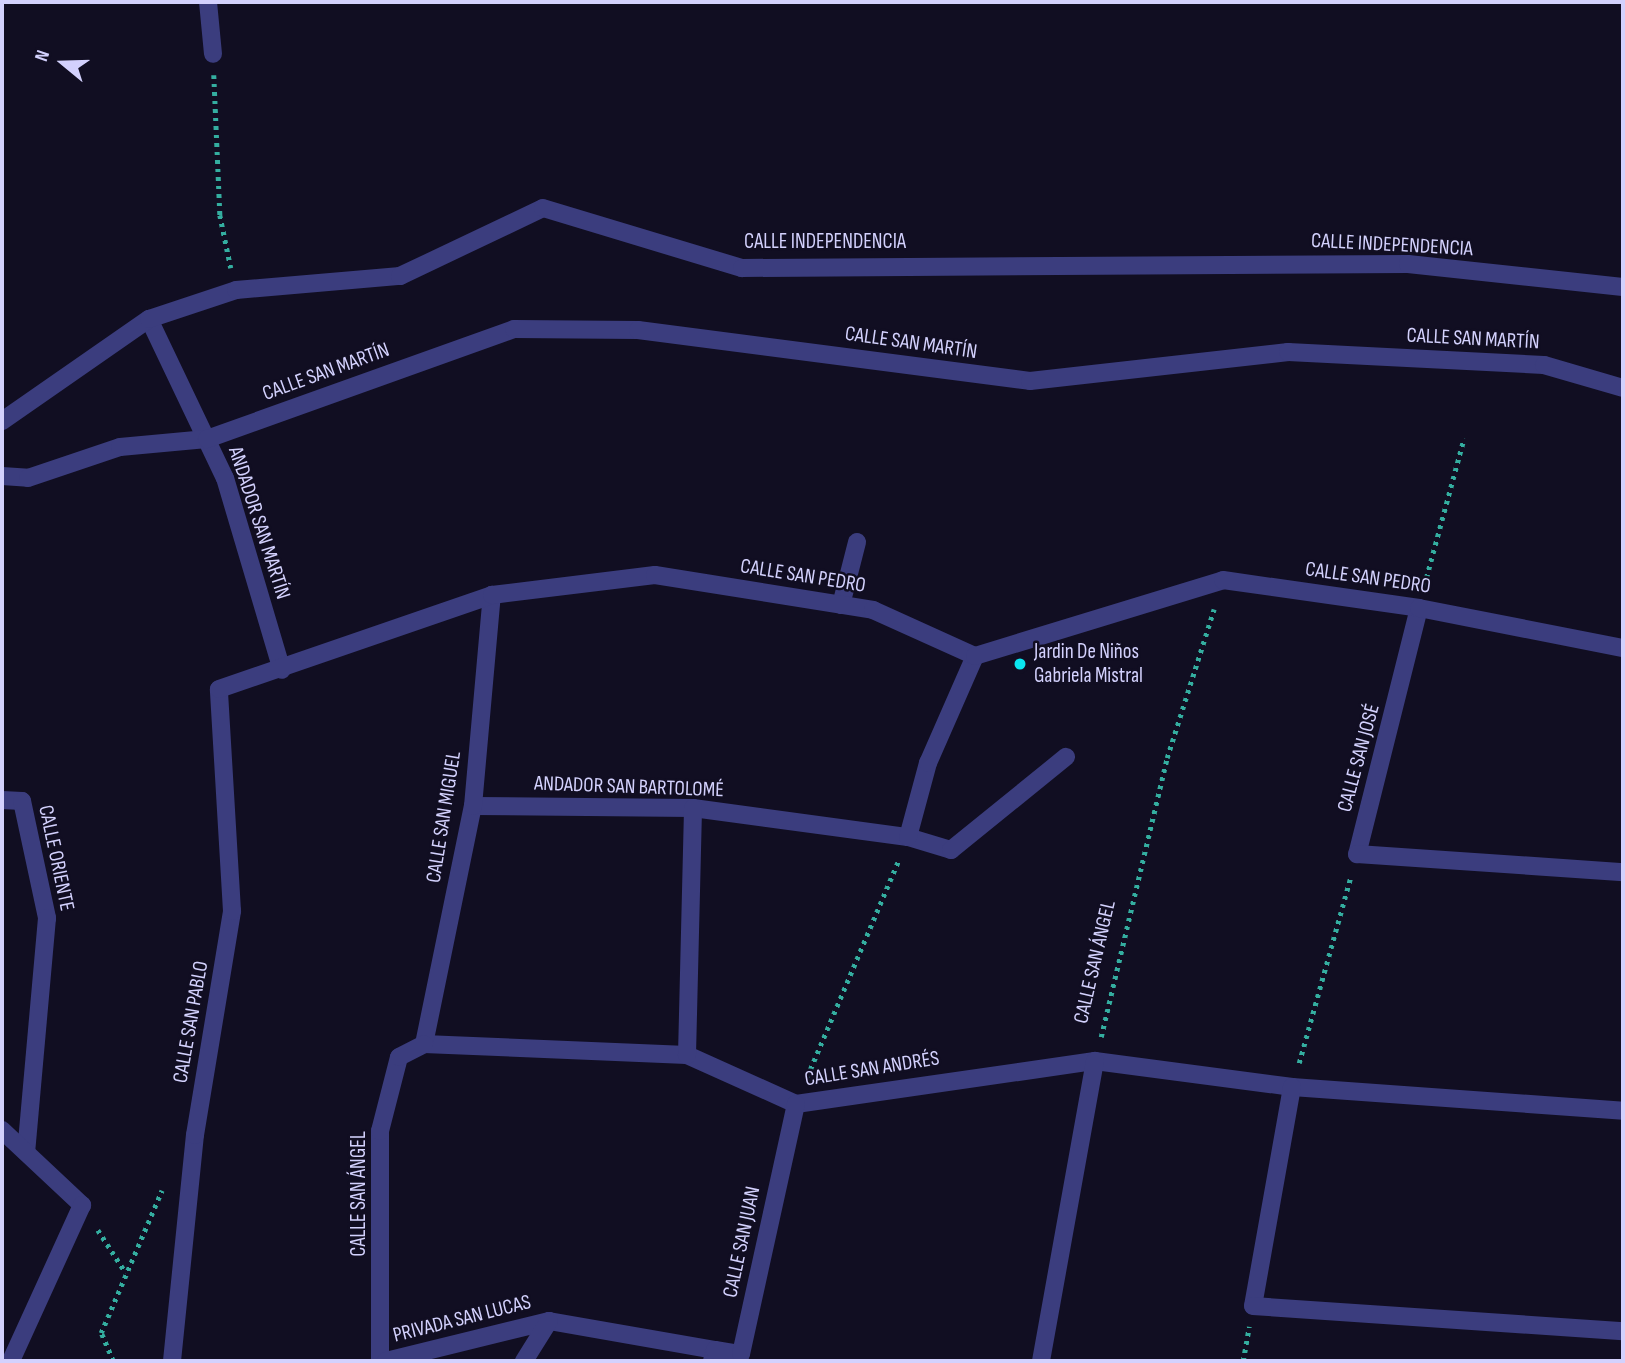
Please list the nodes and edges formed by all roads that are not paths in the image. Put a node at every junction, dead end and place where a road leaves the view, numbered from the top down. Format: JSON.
{"nodes":[{"id":1,"x":208,"y":2,"type":"edge"},
{"id":2,"x":213,"y":54,"type":"road end"},
{"id":3,"x":1623,"y":287,"type":"edge"},
{"id":4,"x":149,"y":318,"type":"junction"},
{"id":5,"x":1623,"y":388,"type":"edge"},
{"id":6,"x":2,"y":421,"type":"edge"},
{"id":7,"x":207,"y":439,"type":"junction"},
{"id":8,"x":2,"y":476,"type":"edge"},
{"id":9,"x":857,"y":542,"type":"dead end"},
{"id":10,"x":492,"y":595,"type":"junction"},
{"id":11,"x":841,"y":605,"type":"junction"},
{"id":12,"x":1419,"y":608,"type":"junction"},
{"id":13,"x":1623,"y":648,"type":"edge"},
{"id":14,"x":975,"y":656,"type":"junction"},
{"id":15,"x":282,"y":670,"type":"junction"},
{"id":16,"x":219,"y":689,"type":"joint"},
{"id":17,"x":1066,"y":757,"type":"dead end"},
{"id":18,"x":2,"y":800,"type":"edge"},
{"id":19,"x":473,"y":806,"type":"junction"},
{"id":20,"x":693,"y":808,"type":"junction"},
{"id":21,"x":908,"y":838,"type":"junction"},
{"id":22,"x":1623,"y":872,"type":"edge"},
{"id":23,"x":424,"y":1044,"type":"junction"},
{"id":24,"x":687,"y":1055,"type":"junction"},
{"id":25,"x":1095,"y":1061,"type":"junction"},
{"id":26,"x":1292,"y":1087,"type":"junction"},
{"id":27,"x":796,"y":1104,"type":"junction"},
{"id":28,"x":1623,"y":1111,"type":"edge"},
{"id":29,"x":2,"y":1130,"type":"edge"},
{"id":30,"x":26,"y":1152,"type":"junction"},
{"id":31,"x":549,"y":1321,"type":"junction"},
{"id":32,"x":1623,"y":1331,"type":"edge"},
{"id":33,"x":714,"y":1356,"type":"edge"},
{"id":34,"x":741,"y":1358,"type":"edge"},
{"id":35,"x":11,"y":1361,"type":"edge"},
{"id":36,"x":172,"y":1361,"type":"edge"},
{"id":37,"x":380,"y":1361,"type":"edge"},
{"id":38,"x":386,"y":1361,"type":"edge"},
{"id":39,"x":524,"y":1361,"type":"edge"},
{"id":40,"x":1041,"y":1361,"type":"edge"}],
"edges":[{"from":1,"to":2,"type":"street"},
{"from":3,"to":4,"type":"street","name":"CALLE INDEPENDENCIA"},
{"from":4,"to":6,"type":"street","name":"CALLE INDEPENDENCIA"},
{"from":4,"to":7,"type":"street","name":"ANDADOR SAN MARTÍN"},
{"from":5,"to":7,"type":"street","name":"CALLE SAN MARTÍN"},
{"from":7,"to":8,"type":"street","name":"CALLE SAN MARTÍN"},
{"from":7,"to":15,"type":"street","name":"ANDADOR SAN MARTÍN"},
{"from":9,"to":11,"type":"street"},
{"from":10,"to":11,"type":"street","name":"CALLE SAN PEDRO"},
{"from":10,"to":15,"type":"street","name":"CALLE SAN PEDRO"},
{"from":10,"to":19,"type":"street","name":"CALLE SAN MIGUEL"},
{"from":11,"to":14,"type":"street","name":"CALLE SAN PEDRO"},
{"from":12,"to":13,"type":"street","name":"CALLE SAN PEDRO"},
{"from":12,"to":14,"type":"street","name":"CALLE SAN PEDRO"},
{"from":12,"to":22,"type":"street","name":"CALLE SAN JOSÉ"},
{"from":14,"to":21,"type":"street"},
{"from":15,"to":16,"type":"street","name":"CALLE SAN PEDRO"},
{"from":16,"to":36,"type":"street","name":"CALLE SAN PABLO"},
{"from":17,"to":21,"type":"street","name":"ANDADOR SAN BARTOLOMÉ"},
{"from":18,"to":30,"type":"street","name":"CALLE ORIENTE"},
{"from":19,"to":20,"type":"street","name":"ANDADOR SAN BARTOLOMÉ"},
{"from":19,"to":23,"type":"street","name":"CALLE SAN MIGUEL"},
{"from":20,"to":21,"type":"street","name":"ANDADOR SAN BARTOLOMÉ"},
{"from":20,"to":24,"type":"street"},
{"from":23,"to":24,"type":"street","name":"CALLE SAN ANDRÉS"},
{"from":23,"to":37,"type":"street","name":"CALLE SAN ÁNGEL"},
{"from":24,"to":27,"type":"street","name":"CALLE SAN ANDRÉS"},
{"from":25,"to":26,"type":"street","name":"CALLE SAN ANDRÉS"},
{"from":25,"to":27,"type":"street","name":"CALLE SAN ANDRÉS"},
{"from":25,"to":40,"type":"street"},
{"from":26,"to":28,"type":"street","name":"CALLE SAN ANDRÉS"},
{"from":26,"to":32,"type":"street"},
{"from":27,"to":34,"type":"street","name":"CALLE SAN JUAN"},
{"from":29,"to":30,"type":"street"},
{"from":30,"to":35,"type":"street"},
{"from":31,"to":33,"type":"street","name":"PRIVADA SAN LUCAS"},
{"from":31,"to":38,"type":"street","name":"PRIVADA SAN LUCAS"},
{"from":31,"to":39,"type":"street"},
{"from":33,"to":34,"type":"street","name":"CALLE SAN JUAN"}]}
